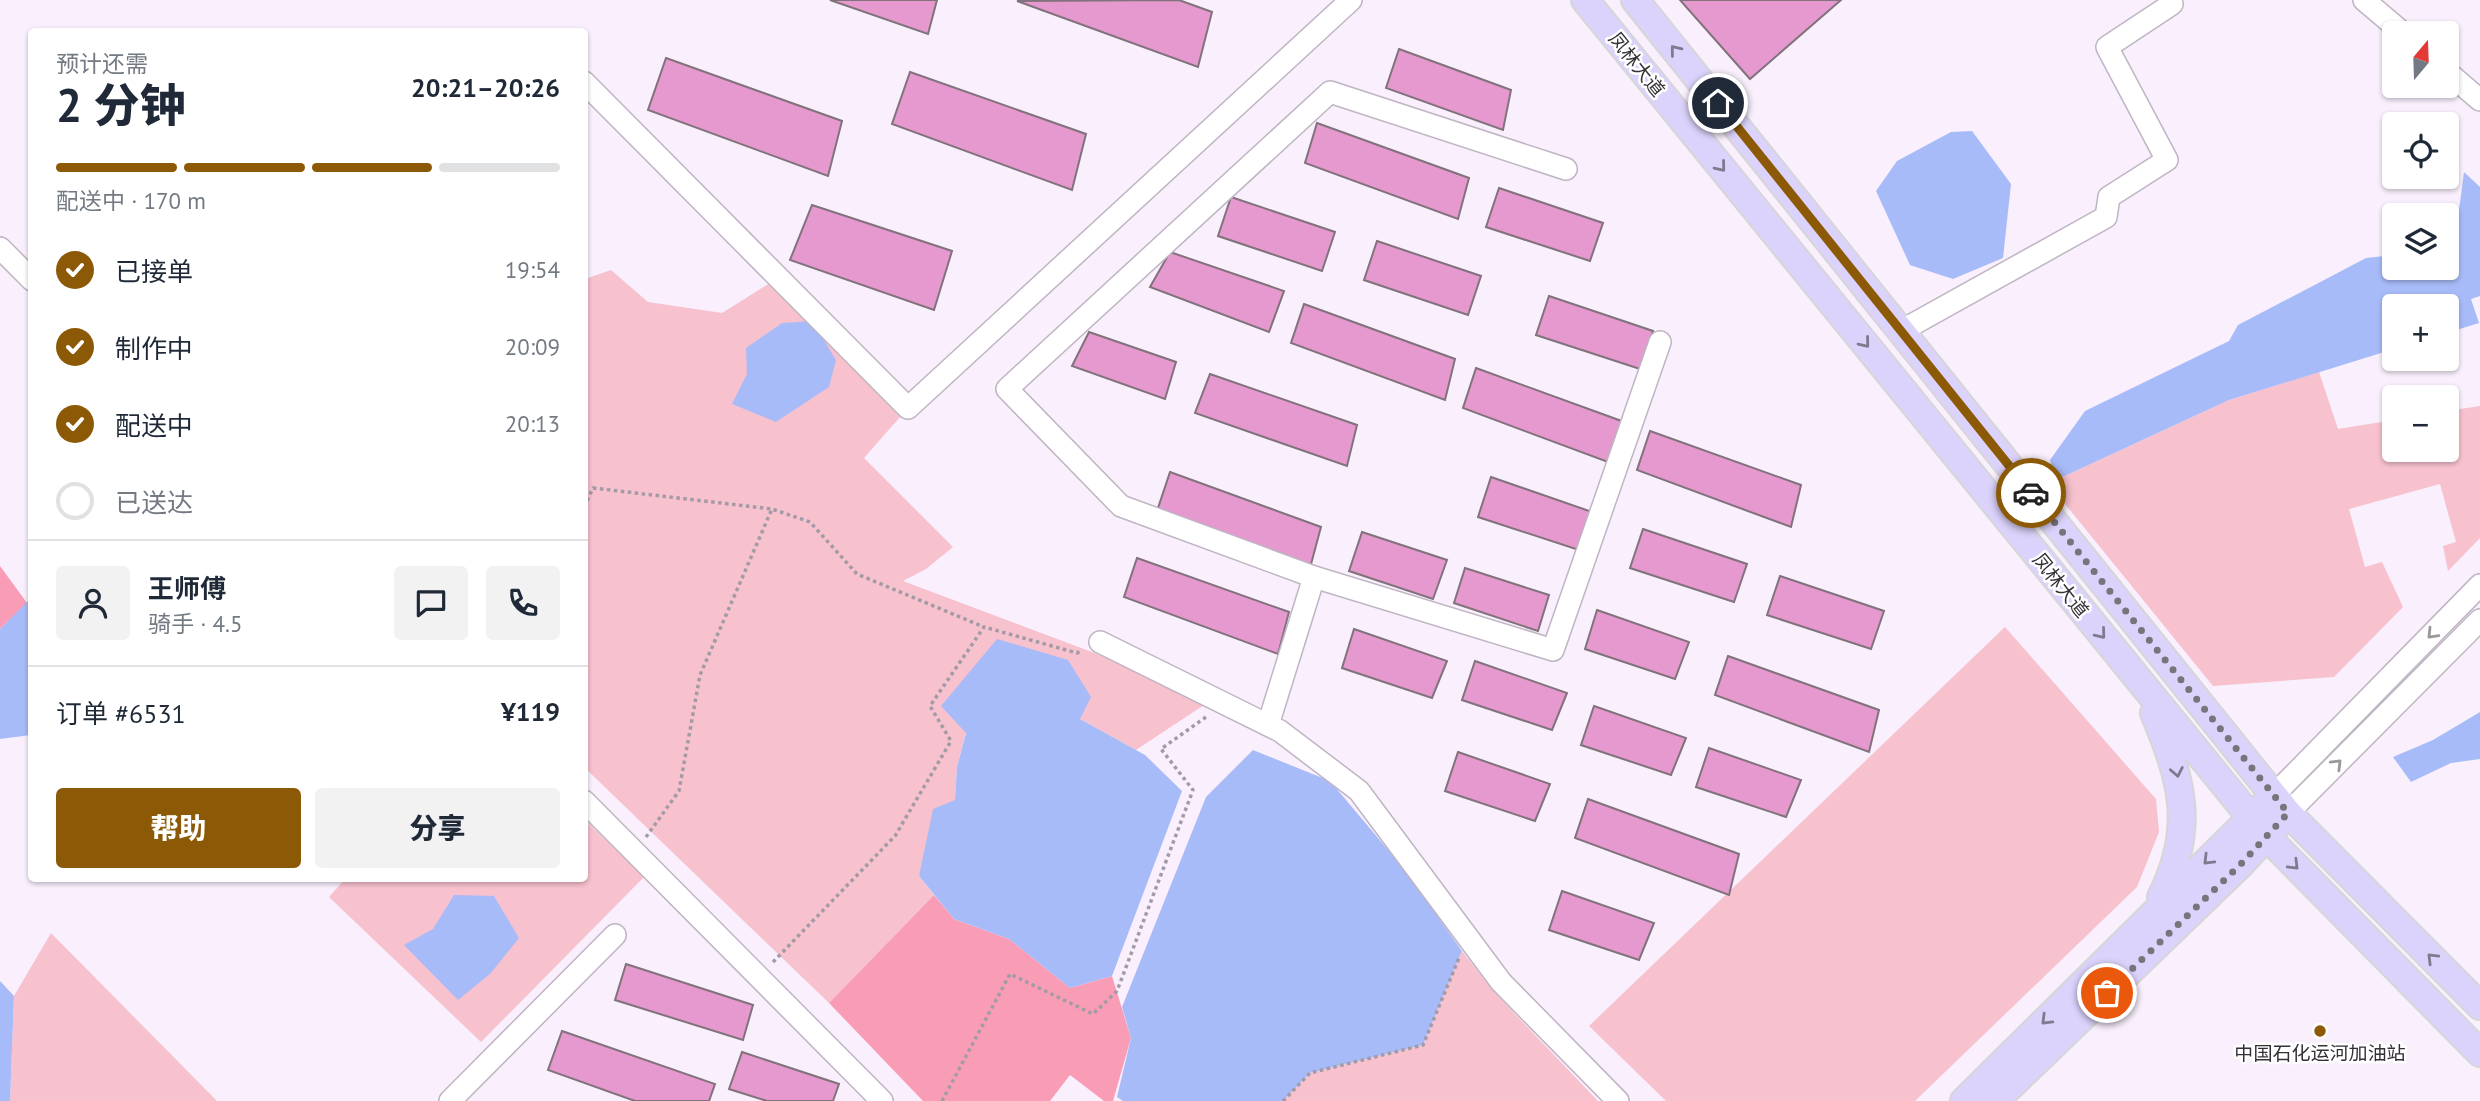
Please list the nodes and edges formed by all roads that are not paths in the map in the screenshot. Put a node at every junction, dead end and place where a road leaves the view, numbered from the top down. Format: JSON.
{"nodes":[{"id":1,"x":1351,"y":0,"type":"edge"},
{"id":2,"x":1585,"y":0,"type":"edge"},
{"id":3,"x":1635,"y":0,"type":"edge"},
{"id":4,"x":2364,"y":0,"type":"edge"},
{"id":5,"x":2173,"y":1,"type":"edge"},
{"id":6,"x":2389,"y":21,"type":"edge"},
{"id":7,"x":2459,"y":82,"type":"edge"},
{"id":8,"x":588,"y":86,"type":"edge"},
{"id":9,"x":2480,"y":100,"type":"edge"},
{"id":10,"x":1566,"y":169,"type":"dead end"},
{"id":11,"x":0,"y":248,"type":"edge"},
{"id":12,"x":28,"y":276,"type":"edge"},
{"id":13,"x":1901,"y":331,"type":"junction"},
{"id":14,"x":1660,"y":342,"type":"dead end"},
{"id":15,"x":1314,"y":577,"type":"junction"},
{"id":16,"x":2480,"y":585,"type":"edge"},
{"id":17,"x":2480,"y":620,"type":"edge"},
{"id":18,"x":1100,"y":642,"type":"road end"},
{"id":19,"x":2143,"y":685,"type":"junction"},
{"id":20,"x":1268,"y":725,"type":"junction"},
{"id":21,"x":2281,"y":804,"type":"junction"},
{"id":22,"x":588,"y":805,"type":"edge"},
{"id":23,"x":2258,"y":827,"type":"junction"},
{"id":24,"x":2150,"y":918,"type":"junction"},
{"id":25,"x":615,"y":935,"type":"dead end"},
{"id":26,"x":2480,"y":1006,"type":"edge"},
{"id":27,"x":2480,"y":1053,"type":"edge"},
{"id":28,"x":450,"y":1101,"type":"edge"},
{"id":29,"x":882,"y":1101,"type":"edge"},
{"id":30,"x":1618,"y":1101,"type":"edge"},
{"id":31,"x":1964,"y":1101,"type":"edge"},
{"id":32,"x":1995,"y":1101,"type":"edge"}],
"edges":[{"from":1,"to":8,"type":"street"},
{"from":2,"to":19,"type":"main road","name":"凤林大道","one_way":true},
{"from":13,"to":3,"type":"main road","name":"凤林大道","one_way":true},
{"from":4,"to":6,"type":"street"},
{"from":5,"to":13,"type":"street"},
{"from":7,"to":9,"type":"street"},
{"from":10,"to":15,"type":"street"},
{"from":11,"to":12,"type":"street"},
{"from":13,"to":21,"type":"main road","name":"凤林大道"},
{"from":14,"to":15,"type":"street"},
{"from":15,"to":20,"type":"street"},
{"from":16,"to":21,"type":"street","one_way":true},
{"from":21,"to":17,"type":"street","one_way":true},
{"from":18,"to":20,"type":"street"},
{"from":19,"to":23,"type":"main road","name":"凤林大道"},
{"from":19,"to":24,"type":"main road","one_way":true},
{"from":20,"to":30,"type":"street"},
{"from":21,"to":23,"type":"main road"},
{"from":26,"to":21,"type":"main road","name":"凤林大道","one_way":true},
{"from":22,"to":29,"type":"street"},
{"from":23,"to":24,"type":"main road","one_way":true},
{"from":23,"to":27,"type":"main road","name":"凤林大道","one_way":true},
{"from":23,"to":32,"type":"main road"},
{"from":24,"to":31,"type":"main road","one_way":true},
{"from":25,"to":28,"type":"street"}]}
